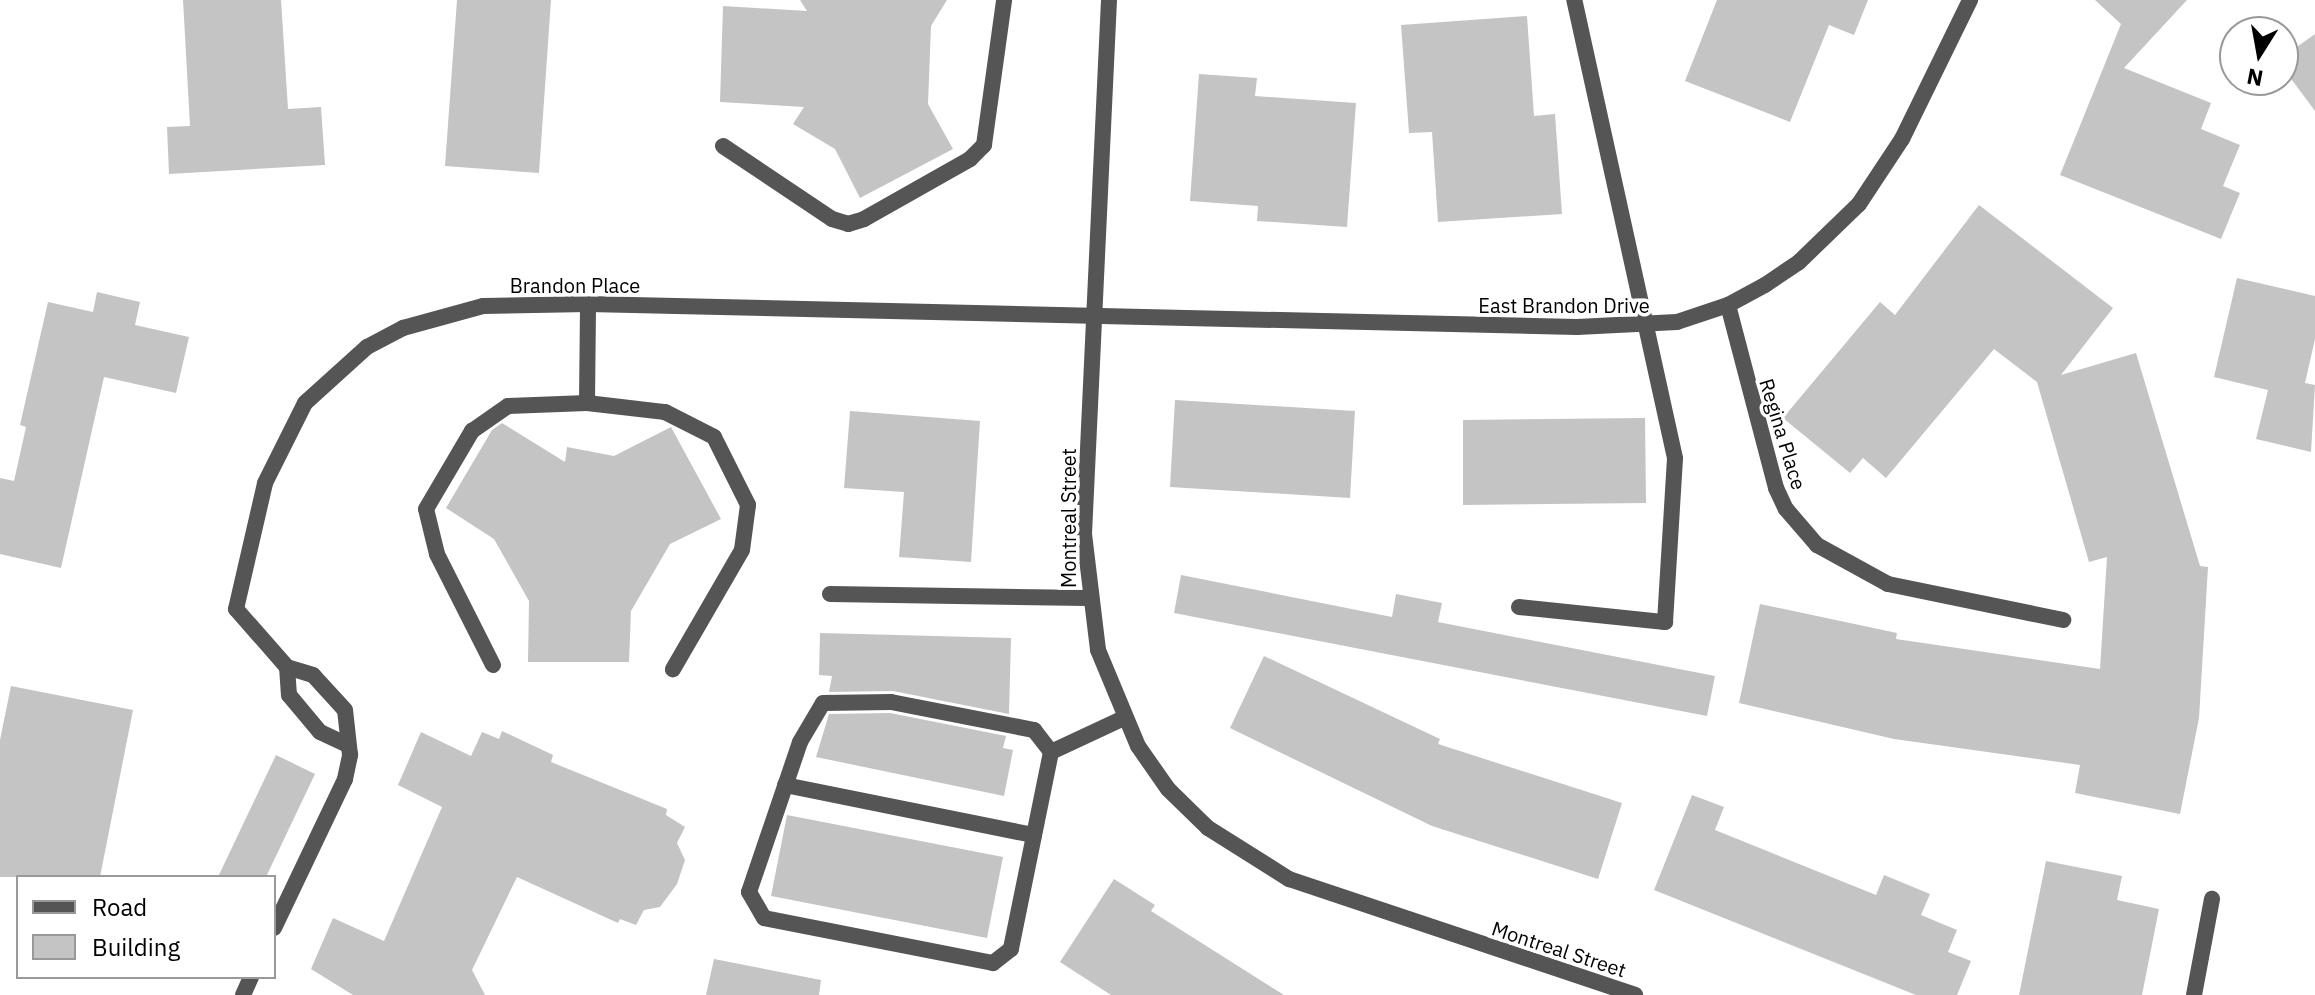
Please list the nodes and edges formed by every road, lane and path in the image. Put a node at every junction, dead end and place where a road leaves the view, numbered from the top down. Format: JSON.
{"nodes":[{"id":1,"x":1004,"y":0,"type":"edge"},
{"id":2,"x":1109,"y":0,"type":"edge"},
{"id":3,"x":1574,"y":0,"type":"edge"},
{"id":4,"x":1970,"y":0,"type":"edge"},
{"id":5,"x":723,"y":146,"type":"dead end"},
{"id":6,"x":588,"y":304,"type":"junction"},
{"id":7,"x":1728,"y":305,"type":"junction"},
{"id":8,"x":1093,"y":315,"type":"junction"},
{"id":9,"x":1649,"y":326,"type":"junction"},
{"id":10,"x":587,"y":403,"type":"junction"},
{"id":11,"x":830,"y":594,"type":"dead end"},
{"id":12,"x":1088,"y":598,"type":"junction"},
{"id":13,"x":1519,"y":607,"type":"dead end"},
{"id":14,"x":2063,"y":620,"type":"dead end"},
{"id":15,"x":493,"y":665,"type":"dead end"},
{"id":16,"x":287,"y":667,"type":"junction"},
{"id":17,"x":673,"y":669,"type":"dead end"},
{"id":18,"x":1124,"y":718,"type":"junction"},
{"id":19,"x":346,"y":744,"type":"junction"},
{"id":20,"x":1051,"y":752,"type":"junction"},
{"id":21,"x":785,"y":785,"type":"junction"},
{"id":22,"x":1034,"y":835,"type":"junction"},
{"id":23,"x":2212,"y":899,"type":"dead end"},
{"id":24,"x":276,"y":924,"type":"edge"},
{"id":25,"x":1627,"y":994,"type":"edge"},
{"id":26,"x":2194,"y":995,"type":"edge"}],
"edges":[{"from":1,"to":5,"type":"street"},
{"from":2,"to":8,"type":"street","name":"Montreal Street"},
{"from":3,"to":9,"type":"street"},
{"from":4,"to":7,"type":"street","name":"East Brandon Drive"},
{"from":6,"to":8,"type":"street","name":"Brandon Place"},
{"from":6,"to":10,"type":"street"},
{"from":6,"to":16,"type":"street","name":"Brandon Place"},
{"from":7,"to":9,"type":"street","name":"East Brandon Drive"},
{"from":7,"to":14,"type":"street","name":"Regina Place"},
{"from":8,"to":9,"type":"street","name":"East Brandon Drive"},
{"from":8,"to":12,"type":"street","name":"Montreal Street"},
{"from":9,"to":13,"type":"street"},
{"from":10,"to":15,"type":"street"},
{"from":10,"to":17,"type":"street"},
{"from":11,"to":12,"type":"street"},
{"from":12,"to":18,"type":"street","name":"Montreal Street"},
{"from":16,"to":19,"type":"street"},
{"from":16,"to":19,"type":"street"},
{"from":18,"to":20,"type":"street"},
{"from":18,"to":25,"type":"street","name":"Montreal Street"},
{"from":19,"to":24,"type":"street"},
{"from":20,"to":21,"type":"street"},
{"from":20,"to":22,"type":"street"},
{"from":21,"to":22,"type":"street"},
{"from":21,"to":22,"type":"street"},
{"from":23,"to":26,"type":"street"}]}
